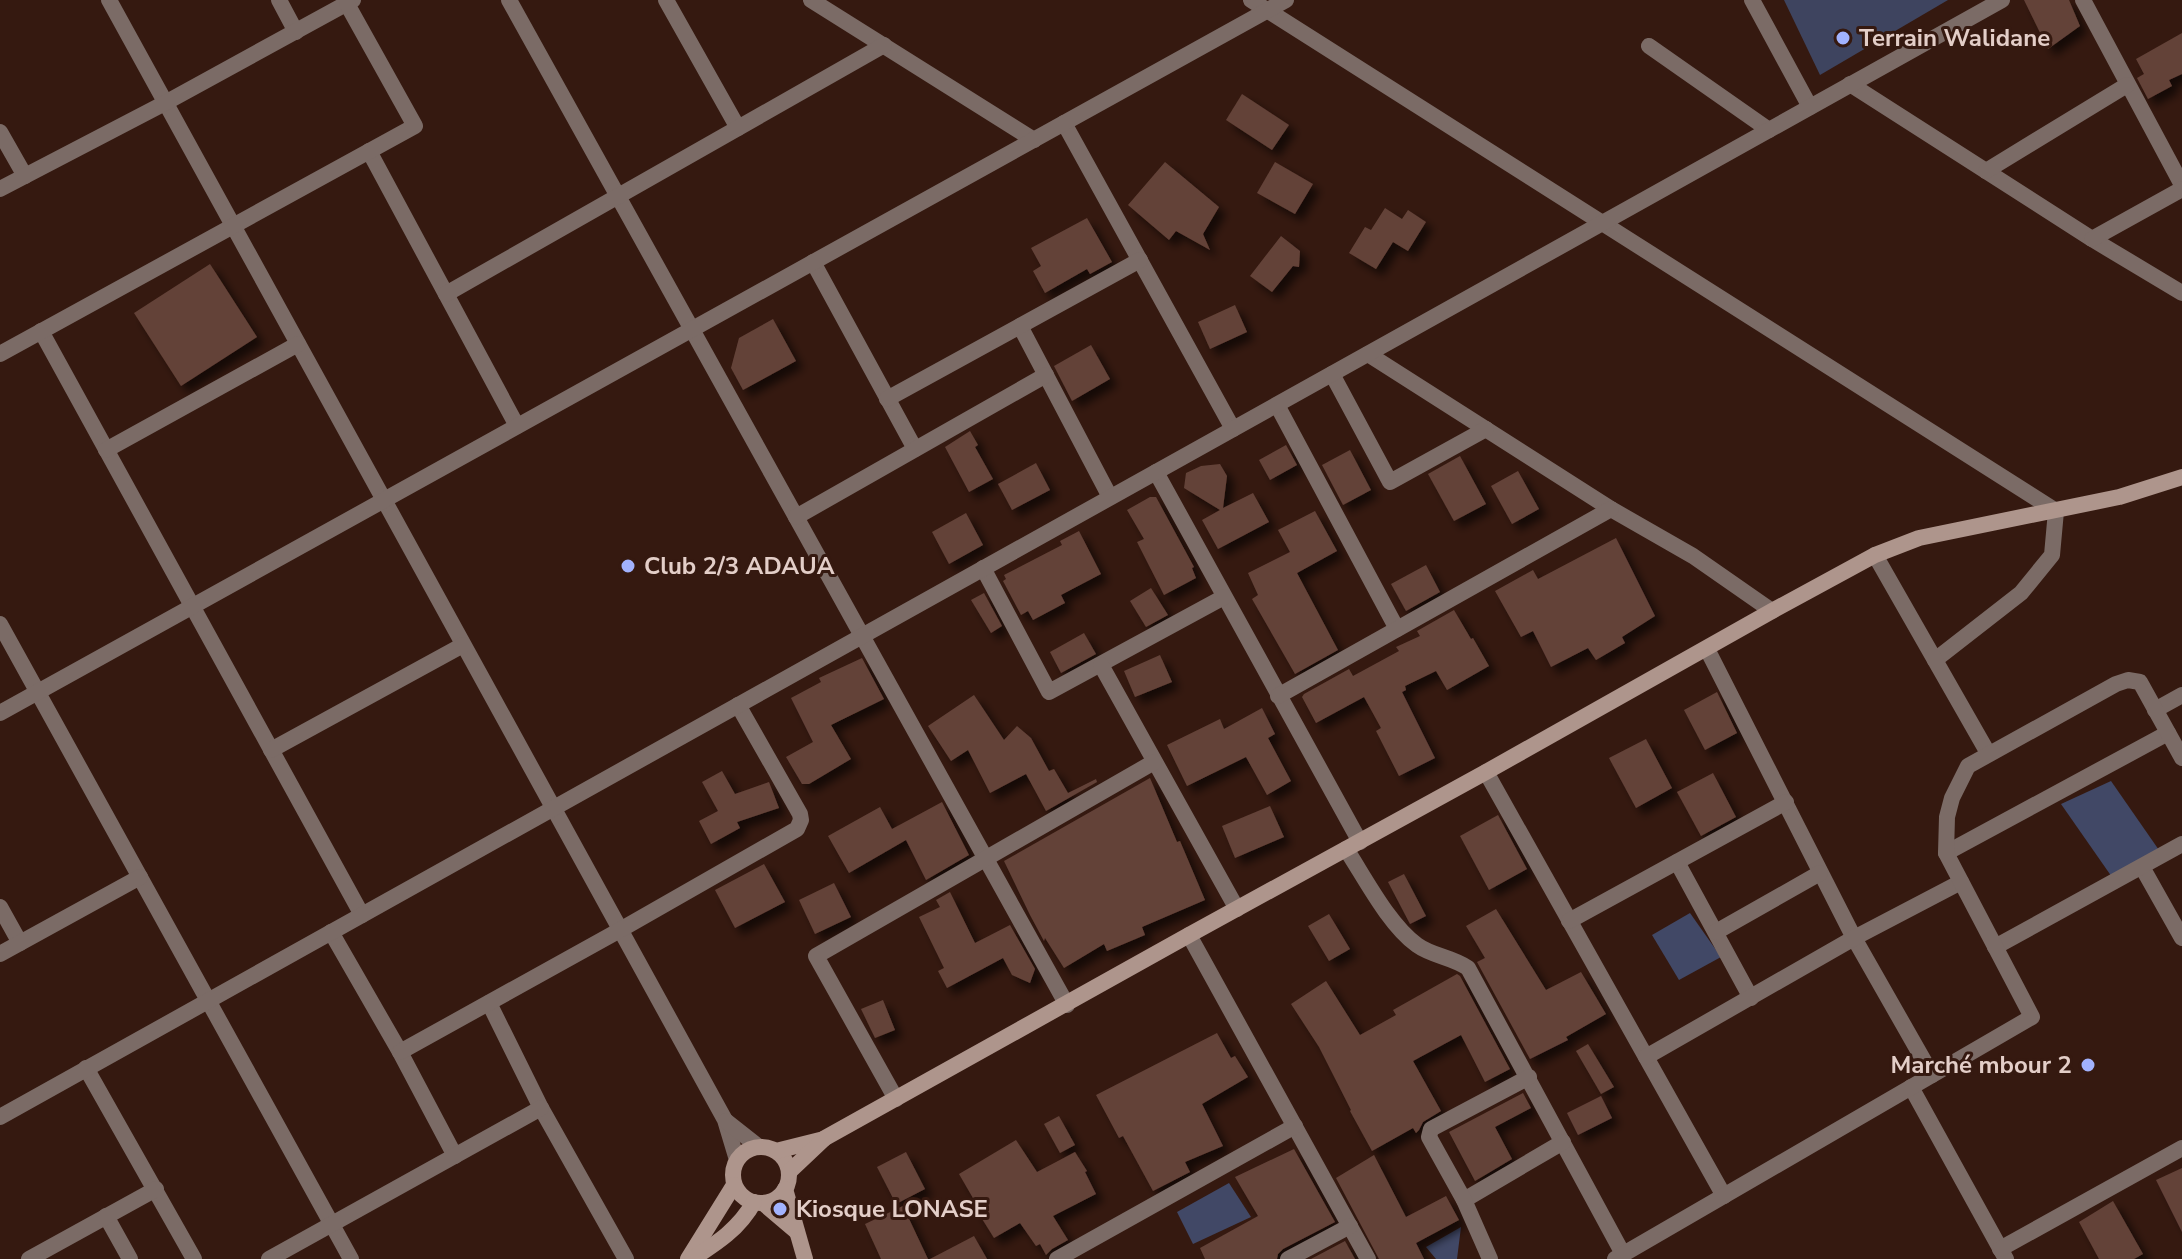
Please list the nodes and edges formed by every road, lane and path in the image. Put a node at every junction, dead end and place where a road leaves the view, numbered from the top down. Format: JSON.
{"nodes":[{"id":1,"x":109,"y":0,"type":"edge"},
{"id":2,"x":279,"y":0,"type":"edge"},
{"id":3,"x":509,"y":0,"type":"edge"},
{"id":4,"x":666,"y":0,"type":"edge"},
{"id":5,"x":811,"y":0,"type":"edge"},
{"id":6,"x":1251,"y":0,"type":"edge"},
{"id":7,"x":1286,"y":0,"type":"edge"},
{"id":8,"x":1752,"y":0,"type":"edge"},
{"id":9,"x":2002,"y":0,"type":"edge"},
{"id":10,"x":2083,"y":0,"type":"edge"},
{"id":11,"x":350,"y":2,"type":"edge"},
{"id":12,"x":1267,"y":11,"type":"junction"},
{"id":13,"x":296,"y":32,"type":"junction"},
{"id":14,"x":884,"y":45,"type":"junction"},
{"id":15,"x":1649,"y":46,"type":"dead end"},
{"id":16,"x":1850,"y":84,"type":"junction"},
{"id":17,"x":2127,"y":85,"type":"junction"},
{"id":18,"x":165,"y":103,"type":"junction"},
{"id":19,"x":1810,"y":107,"type":"junction"},
{"id":20,"x":1064,"y":123,"type":"junction"},
{"id":21,"x":738,"y":128,"type":"junction"},
{"id":22,"x":1769,"y":130,"type":"junction"},
{"id":23,"x":0,"y":132,"type":"edge"},
{"id":24,"x":1034,"y":140,"type":"junction"},
{"id":25,"x":369,"y":151,"type":"junction"},
{"id":26,"x":1986,"y":171,"type":"junction"},
{"id":27,"x":25,"y":176,"type":"junction"},
{"id":28,"x":2182,"y":187,"type":"edge"},
{"id":29,"x":0,"y":189,"type":"edge"},
{"id":30,"x":618,"y":196,"type":"junction"},
{"id":31,"x":1604,"y":222,"type":"junction"},
{"id":32,"x":233,"y":226,"type":"junction"},
{"id":33,"x":2092,"y":239,"type":"junction"},
{"id":34,"x":1140,"y":260,"type":"junction"},
{"id":35,"x":813,"y":262,"type":"junction"},
{"id":36,"x":2182,"y":293,"type":"edge"},
{"id":37,"x":446,"y":294,"type":"junction"},
{"id":38,"x":1020,"y":326,"type":"junction"},
{"id":39,"x":692,"y":329,"type":"junction"},
{"id":40,"x":41,"y":331,"type":"junction"},
{"id":41,"x":298,"y":344,"type":"junction"},
{"id":42,"x":2,"y":348,"type":"edge"},
{"id":43,"x":1368,"y":354,"type":"junction"},
{"id":44,"x":1332,"y":374,"type":"junction"},
{"id":45,"x":1046,"y":375,"type":"junction"},
{"id":46,"x":887,"y":399,"type":"junction"},
{"id":47,"x":1277,"y":405,"type":"junction"},
{"id":48,"x":517,"y":426,"type":"junction"},
{"id":49,"x":1233,"y":429,"type":"junction"},
{"id":50,"x":1486,"y":429,"type":"junction"},
{"id":51,"x":915,"y":449,"type":"junction"},
{"id":52,"x":106,"y":450,"type":"junction"},
{"id":53,"x":1156,"y":472,"type":"junction"},
{"id":54,"x":2182,"y":477,"type":"edge"},
{"id":55,"x":1110,"y":497,"type":"junction"},
{"id":56,"x":384,"y":500,"type":"junction"},
{"id":57,"x":1611,"y":509,"type":"junction"},
{"id":58,"x":2056,"y":511,"type":"junction"},
{"id":59,"x":796,"y":517,"type":"junction"},
{"id":60,"x":1875,"y":555,"type":"junction"},
{"id":61,"x":983,"y":568,"type":"junction"},
{"id":62,"x":1224,"y":597,"type":"junction"},
{"id":63,"x":192,"y":606,"type":"junction"},
{"id":64,"x":1772,"y":611,"type":"junction"},
{"id":65,"x":0,"y":624,"type":"edge"},
{"id":66,"x":1397,"y":629,"type":"junction"},
{"id":67,"x":862,"y":636,"type":"junction"},
{"id":68,"x":463,"y":645,"type":"junction"},
{"id":69,"x":1707,"y":649,"type":"junction"},
{"id":70,"x":1935,"y":660,"type":"junction"},
{"id":71,"x":1101,"y":665,"type":"junction"},
{"id":72,"x":38,"y":692,"type":"junction"},
{"id":73,"x":2182,"y":695,"type":"edge"},
{"id":74,"x":1278,"y":696,"type":"junction"},
{"id":75,"x":738,"y":705,"type":"junction"},
{"id":76,"x":2155,"y":710,"type":"junction"},
{"id":77,"x":0,"y":713,"type":"edge"},
{"id":78,"x":2168,"y":733,"type":"junction"},
{"id":79,"x":271,"y":750,"type":"junction"},
{"id":80,"x":1988,"y":753,"type":"junction"},
{"id":81,"x":2182,"y":758,"type":"edge"},
{"id":82,"x":1154,"y":762,"type":"junction"},
{"id":83,"x":1486,"y":772,"type":"junction"},
{"id":84,"x":1786,"y":802,"type":"junction"},
{"id":85,"x":553,"y":808,"type":"junction"},
{"id":86,"x":2182,"y":844,"type":"edge"},
{"id":87,"x":1353,"y":845,"type":"junction"},
{"id":88,"x":1946,"y":853,"type":"junction"},
{"id":89,"x":986,"y":859,"type":"junction"},
{"id":90,"x":1677,"y":862,"type":"junction"},
{"id":91,"x":2142,"y":867,"type":"junction"},
{"id":92,"x":1820,"y":873,"type":"junction"},
{"id":93,"x":140,"y":877,"type":"junction"},
{"id":94,"x":1961,"y":882,"type":"junction"},
{"id":95,"x":0,"y":907,"type":"edge"},
{"id":96,"x":1237,"y":909,"type":"junction"},
{"id":97,"x":362,"y":915,"type":"junction"},
{"id":98,"x":1569,"y":921,"type":"junction"},
{"id":99,"x":620,"y":930,"type":"junction"},
{"id":100,"x":331,"y":932,"type":"junction"},
{"id":101,"x":1716,"y":932,"type":"junction"},
{"id":102,"x":1189,"y":935,"type":"junction"},
{"id":103,"x":1854,"y":938,"type":"junction"},
{"id":104,"x":2182,"y":938,"type":"edge"},
{"id":105,"x":20,"y":943,"type":"junction"},
{"id":106,"x":1995,"y":947,"type":"junction"},
{"id":107,"x":0,"y":954,"type":"edge"},
{"id":108,"x":1751,"y":998,"type":"junction"},
{"id":109,"x":208,"y":1001,"type":"junction"},
{"id":110,"x":489,"y":1003,"type":"junction"},
{"id":111,"x":1067,"y":1005,"type":"junction"},
{"id":112,"x":400,"y":1052,"type":"junction"},
{"id":113,"x":1646,"y":1057,"type":"junction"},
{"id":114,"x":86,"y":1068,"type":"junction"},
{"id":115,"x":1932,"y":1075,"type":"junction"},
{"id":116,"x":1529,"y":1077,"type":"junction"},
{"id":117,"x":1911,"y":1087,"type":"junction"},
{"id":118,"x":896,"y":1099,"type":"junction"},
{"id":119,"x":541,"y":1108,"type":"junction"},
{"id":120,"x":0,"y":1117,"type":"edge"},
{"id":121,"x":725,"y":1120,"type":"junction"},
{"id":122,"x":1295,"y":1126,"type":"junction"},
{"id":123,"x":825,"y":1138,"type":"junction"},
{"id":124,"x":1563,"y":1142,"type":"junction"},
{"id":125,"x":2182,"y":1148,"type":"edge"},
{"id":126,"x":767,"y":1149,"type":"junction"},
{"id":127,"x":455,"y":1156,"type":"junction"},
{"id":128,"x":737,"y":1160,"type":"junction"},
{"id":129,"x":787,"y":1181,"type":"junction"},
{"id":130,"x":734,"y":1185,"type":"junction"},
{"id":131,"x":156,"y":1189,"type":"junction"},
{"id":132,"x":1724,"y":1196,"type":"junction"},
{"id":133,"x":1464,"y":1200,"type":"junction"},
{"id":134,"x":758,"y":1202,"type":"junction"},
{"id":135,"x":106,"y":1216,"type":"junction"},
{"id":136,"x":332,"y":1224,"type":"junction"},
{"id":137,"x":1350,"y":1226,"type":"junction"},
{"id":138,"x":798,"y":1233,"type":"junction"},
{"id":139,"x":2003,"y":1254,"type":"edge"},
{"id":140,"x":1619,"y":1257,"type":"edge"},
{"id":141,"x":29,"y":1259,"type":"edge"},
{"id":142,"x":130,"y":1259,"type":"edge"},
{"id":143,"x":194,"y":1259,"type":"edge"},
{"id":144,"x":269,"y":1259,"type":"edge"},
{"id":145,"x":351,"y":1259,"type":"edge"},
{"id":146,"x":626,"y":1259,"type":"edge"},
{"id":147,"x":690,"y":1259,"type":"edge"},
{"id":148,"x":805,"y":1259,"type":"edge"},
{"id":149,"x":1057,"y":1259,"type":"edge"},
{"id":150,"x":1288,"y":1259,"type":"edge"},
{"id":151,"x":1368,"y":1259,"type":"edge"},
{"id":152,"x":1490,"y":1259,"type":"edge"}],
"edges":[{"from":1,"to":18,"type":"street"},
{"from":2,"to":13,"type":"street"},
{"from":3,"to":30,"type":"street"},
{"from":4,"to":21,"type":"street"},
{"from":5,"to":14,"type":"street"},
{"from":6,"to":12,"type":"street"},
{"from":7,"to":12,"type":"street"},
{"from":8,"to":19,"type":"street"},
{"from":9,"to":16,"type":"street"},
{"from":10,"to":17,"type":"street"},
{"from":11,"to":13,"type":"street"},
{"from":11,"to":25,"type":"street"},
{"from":12,"to":20,"type":"street"},
{"from":12,"to":31,"type":"street"},
{"from":13,"to":18,"type":"street"},
{"from":14,"to":21,"type":"street"},
{"from":14,"to":24,"type":"street"},
{"from":15,"to":22,"type":"street"},
{"from":16,"to":19,"type":"street"},
{"from":16,"to":26,"type":"street"},
{"from":17,"to":26,"type":"street"},
{"from":17,"to":28,"type":"street"},
{"from":18,"to":27,"type":"street"},
{"from":18,"to":32,"type":"street"},
{"from":19,"to":22,"type":"street"},
{"from":20,"to":24,"type":"street"},
{"from":20,"to":34,"type":"street"},
{"from":21,"to":30,"type":"street"},
{"from":22,"to":31,"type":"street"},
{"from":23,"to":27,"type":"street"},
{"from":24,"to":35,"type":"street"},
{"from":25,"to":32,"type":"street"},
{"from":25,"to":37,"type":"street"},
{"from":26,"to":33,"type":"street"},
{"from":27,"to":29,"type":"street"},
{"from":28,"to":33,"type":"street"},
{"from":30,"to":37,"type":"street"},
{"from":30,"to":39,"type":"street"},
{"from":31,"to":43,"type":"street"},
{"from":31,"to":58,"type":"street"},
{"from":32,"to":40,"type":"street"},
{"from":32,"to":41,"type":"street"},
{"from":33,"to":36,"type":"street"},
{"from":34,"to":38,"type":"street"},
{"from":34,"to":49,"type":"street"},
{"from":35,"to":39,"type":"street"},
{"from":35,"to":46,"type":"street"},
{"from":37,"to":48,"type":"street"},
{"from":38,"to":45,"type":"street"},
{"from":38,"to":46,"type":"street"},
{"from":39,"to":48,"type":"street"},
{"from":39,"to":59,"type":"street"},
{"from":40,"to":42,"type":"street"},
{"from":40,"to":52,"type":"street"},
{"from":41,"to":52,"type":"street"},
{"from":41,"to":56,"type":"street"},
{"from":43,"to":44,"type":"street"},
{"from":43,"to":50,"type":"street"},
{"from":44,"to":47,"type":"street"},
{"from":44,"to":50,"type":"street"},
{"from":45,"to":51,"type":"street"},
{"from":45,"to":55,"type":"street"},
{"from":46,"to":51,"type":"street"},
{"from":47,"to":49,"type":"street"},
{"from":47,"to":66,"type":"street"},
{"from":48,"to":56,"type":"street"},
{"from":49,"to":53,"type":"street"},
{"from":50,"to":57,"type":"street"},
{"from":51,"to":59,"type":"street"},
{"from":52,"to":63,"type":"street"},
{"from":53,"to":55,"type":"street"},
{"from":53,"to":62,"type":"street"},
{"from":54,"to":58,"type":"street"},
{"from":55,"to":61,"type":"street"},
{"from":56,"to":63,"type":"street"},
{"from":56,"to":68,"type":"street"},
{"from":57,"to":64,"type":"street"},
{"from":57,"to":66,"type":"street"},
{"from":58,"to":60,"type":"street"},
{"from":58,"to":70,"type":"street"},
{"from":59,"to":67,"type":"street"},
{"from":60,"to":64,"type":"street"},
{"from":60,"to":70,"type":"street"},
{"from":61,"to":67,"type":"street"},
{"from":61,"to":71,"type":"street"},
{"from":62,"to":71,"type":"street"},
{"from":62,"to":74,"type":"street"},
{"from":63,"to":72,"type":"street"},
{"from":63,"to":79,"type":"street"},
{"from":64,"to":69,"type":"street"},
{"from":65,"to":72,"type":"street"},
{"from":66,"to":74,"type":"street"},
{"from":67,"to":75,"type":"street"},
{"from":67,"to":89,"type":"street"},
{"from":68,"to":79,"type":"street"},
{"from":68,"to":85,"type":"street"},
{"from":69,"to":83,"type":"street"},
{"from":69,"to":84,"type":"street"},
{"from":70,"to":80,"type":"street"},
{"from":71,"to":82,"type":"street"},
{"from":72,"to":77,"type":"street"},
{"from":72,"to":93,"type":"street"},
{"from":73,"to":76,"type":"street"},
{"from":74,"to":87,"type":"street"},
{"from":75,"to":85,"type":"street"},
{"from":75,"to":99,"type":"street"},
{"from":76,"to":78,"type":"street"},
{"from":76,"to":80,"type":"street"},
{"from":78,"to":81,"type":"street"},
{"from":78,"to":88,"type":"street"},
{"from":79,"to":97,"type":"street"},
{"from":80,"to":88,"type":"street"},
{"from":82,"to":89,"type":"street"},
{"from":82,"to":96,"type":"street"},
{"from":83,"to":87,"type":"street"},
{"from":83,"to":98,"type":"street"},
{"from":84,"to":90,"type":"street"},
{"from":84,"to":92,"type":"street"},
{"from":85,"to":97,"type":"street"},
{"from":85,"to":99,"type":"street"},
{"from":86,"to":91,"type":"street"},
{"from":87,"to":96,"type":"street"},
{"from":87,"to":116,"type":"street"},
{"from":88,"to":94,"type":"street"},
{"from":89,"to":111,"type":"street"},
{"from":89,"to":118,"type":"street"},
{"from":90,"to":98,"type":"street"},
{"from":90,"to":101,"type":"street"},
{"from":91,"to":104,"type":"street"},
{"from":91,"to":106,"type":"street"},
{"from":92,"to":101,"type":"street"},
{"from":92,"to":103,"type":"street"},
{"from":93,"to":105,"type":"street"},
{"from":93,"to":109,"type":"street"},
{"from":94,"to":103,"type":"street"},
{"from":94,"to":106,"type":"street"},
{"from":95,"to":105,"type":"street"},
{"from":96,"to":102,"type":"street"},
{"from":97,"to":100,"type":"street"},
{"from":98,"to":113,"type":"street"},
{"from":99,"to":110,"type":"street"},
{"from":99,"to":121,"type":"street"},
{"from":100,"to":109,"type":"street"},
{"from":100,"to":112,"type":"street"},
{"from":101,"to":108,"type":"street"},
{"from":102,"to":111,"type":"street"},
{"from":102,"to":122,"type":"street"},
{"from":103,"to":108,"type":"street"},
{"from":103,"to":115,"type":"street"},
{"from":105,"to":107,"type":"street"},
{"from":106,"to":115,"type":"street"},
{"from":108,"to":113,"type":"street"},
{"from":109,"to":114,"type":"street"},
{"from":109,"to":136,"type":"street"},
{"from":110,"to":112,"type":"street"},
{"from":110,"to":119,"type":"street"},
{"from":111,"to":118,"type":"street"},
{"from":112,"to":127,"type":"street"},
{"from":113,"to":132,"type":"street"},
{"from":114,"to":120,"type":"street"},
{"from":114,"to":131,"type":"street"},
{"from":115,"to":117,"type":"street"},
{"from":116,"to":124,"type":"street"},
{"from":116,"to":133,"type":"street"},
{"from":117,"to":132,"type":"street"},
{"from":117,"to":139,"type":"street"},
{"from":118,"to":123,"type":"street"},
{"from":119,"to":127,"type":"street"},
{"from":119,"to":146,"type":"street"},
{"from":121,"to":126,"type":"street"},
{"from":121,"to":128,"type":"street"},
{"from":122,"to":137,"type":"street"},
{"from":122,"to":149,"type":"street"},
{"from":123,"to":126,"type":"street"},
{"from":123,"to":129,"type":"street"},
{"from":124,"to":133,"type":"street"},
{"from":124,"to":140,"type":"street"},
{"from":125,"to":139,"type":"street"},
{"from":126,"to":128,"type":"street"},
{"from":126,"to":129,"type":"street"},
{"from":127,"to":136,"type":"street"},
{"from":128,"to":130,"type":"street"},
{"from":129,"to":134,"type":"street"},
{"from":129,"to":138,"type":"street"},
{"from":130,"to":134,"type":"street"},
{"from":130,"to":147,"type":"street"},
{"from":131,"to":135,"type":"street"},
{"from":131,"to":143,"type":"street"},
{"from":132,"to":140,"type":"street"},
{"from":133,"to":152,"type":"street"},
{"from":134,"to":138,"type":"street"},
{"from":134,"to":147,"type":"street"},
{"from":135,"to":141,"type":"street"},
{"from":135,"to":142,"type":"street"},
{"from":136,"to":144,"type":"street"},
{"from":136,"to":145,"type":"street"},
{"from":137,"to":150,"type":"street"},
{"from":137,"to":151,"type":"street"},
{"from":138,"to":148,"type":"street"}]}
